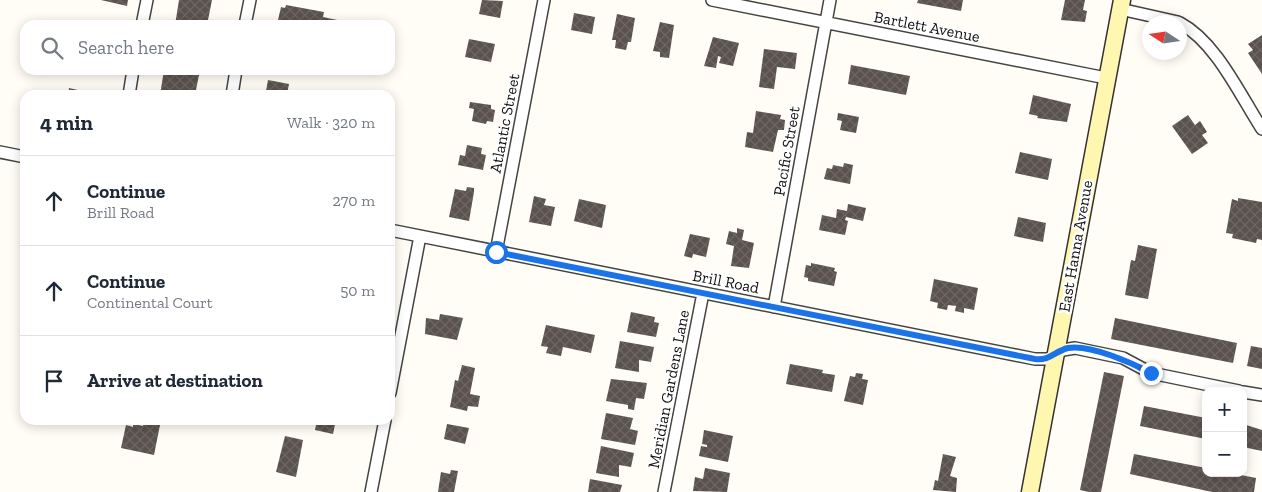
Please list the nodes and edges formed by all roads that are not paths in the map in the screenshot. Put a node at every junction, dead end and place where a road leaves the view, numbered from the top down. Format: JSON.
{"nodes":[{"id":1,"x":147,"y":0,"type":"edge"},
{"id":2,"x":250,"y":0,"type":"edge"},
{"id":3,"x":544,"y":0,"type":"edge"},
{"id":4,"x":712,"y":0,"type":"edge"},
{"id":5,"x":830,"y":0,"type":"edge"},
{"id":6,"x":1121,"y":5,"type":"edge"},
{"id":7,"x":1153,"y":15,"type":"edge"},
{"id":8,"x":143,"y":20,"type":"edge"},
{"id":9,"x":246,"y":20,"type":"edge"},
{"id":10,"x":826,"y":23,"type":"junction"},
{"id":11,"x":1187,"y":28,"type":"edge"},
{"id":12,"x":133,"y":75,"type":"edge"},
{"id":13,"x":235,"y":75,"type":"edge"},
{"id":14,"x":1106,"y":78,"type":"junction"},
{"id":15,"x":130,"y":90,"type":"edge"},
{"id":16,"x":233,"y":90,"type":"edge"},
{"id":17,"x":1262,"y":129,"type":"edge"},
{"id":18,"x":0,"y":152,"type":"edge"},
{"id":19,"x":20,"y":156,"type":"edge"},
{"id":20,"x":395,"y":231,"type":"edge"},
{"id":21,"x":420,"y":236,"type":"junction"},
{"id":22,"x":496,"y":252,"type":"junction"},
{"id":23,"x":703,"y":293,"type":"junction"},
{"id":24,"x":774,"y":307,"type":"junction"},
{"id":25,"x":1056,"y":354,"type":"junction"},
{"id":26,"x":395,"y":367,"type":"edge"},
{"id":27,"x":1219,"y":387,"type":"edge"},
{"id":28,"x":1247,"y":393,"type":"edge"},
{"id":29,"x":1262,"y":396,"type":"edge"},
{"id":30,"x":384,"y":425,"type":"edge"},
{"id":31,"x":371,"y":492,"type":"edge"},
{"id":32,"x":664,"y":492,"type":"edge"},
{"id":33,"x":1030,"y":492,"type":"edge"}],
"edges":[{"from":1,"to":8,"type":"street"},
{"from":2,"to":9,"type":"street"},
{"from":3,"to":22,"type":"street","name":"Atlantic Street"},
{"from":4,"to":10,"type":"street","name":"Bartlett Avenue"},
{"from":5,"to":10,"type":"street","name":"Pacific Street"},
{"from":6,"to":7,"type":"street"},
{"from":6,"to":14,"type":"main road","name":"East Hanna Avenue"},
{"from":10,"to":14,"type":"street","name":"Bartlett Avenue"},
{"from":10,"to":24,"type":"street","name":"Pacific Street"},
{"from":11,"to":17,"type":"street"},
{"from":12,"to":15,"type":"street"},
{"from":13,"to":16,"type":"street"},
{"from":14,"to":25,"type":"main road","name":"East Hanna Avenue"},
{"from":18,"to":19,"type":"street"},
{"from":20,"to":21,"type":"street","name":"Brill Road"},
{"from":21,"to":22,"type":"street","name":"Brill Road"},
{"from":21,"to":26,"type":"street"},
{"from":22,"to":23,"type":"street","name":"Brill Road"},
{"from":23,"to":24,"type":"street","name":"Brill Road"},
{"from":23,"to":32,"type":"street","name":"Meridian Gardens Lane"},
{"from":24,"to":25,"type":"street","name":"Brill Road"},
{"from":25,"to":27,"type":"street","name":"Brill Road"},
{"from":25,"to":33,"type":"main road","name":"East Hanna Avenue"},
{"from":28,"to":29,"type":"street"},
{"from":30,"to":31,"type":"street"}]}
